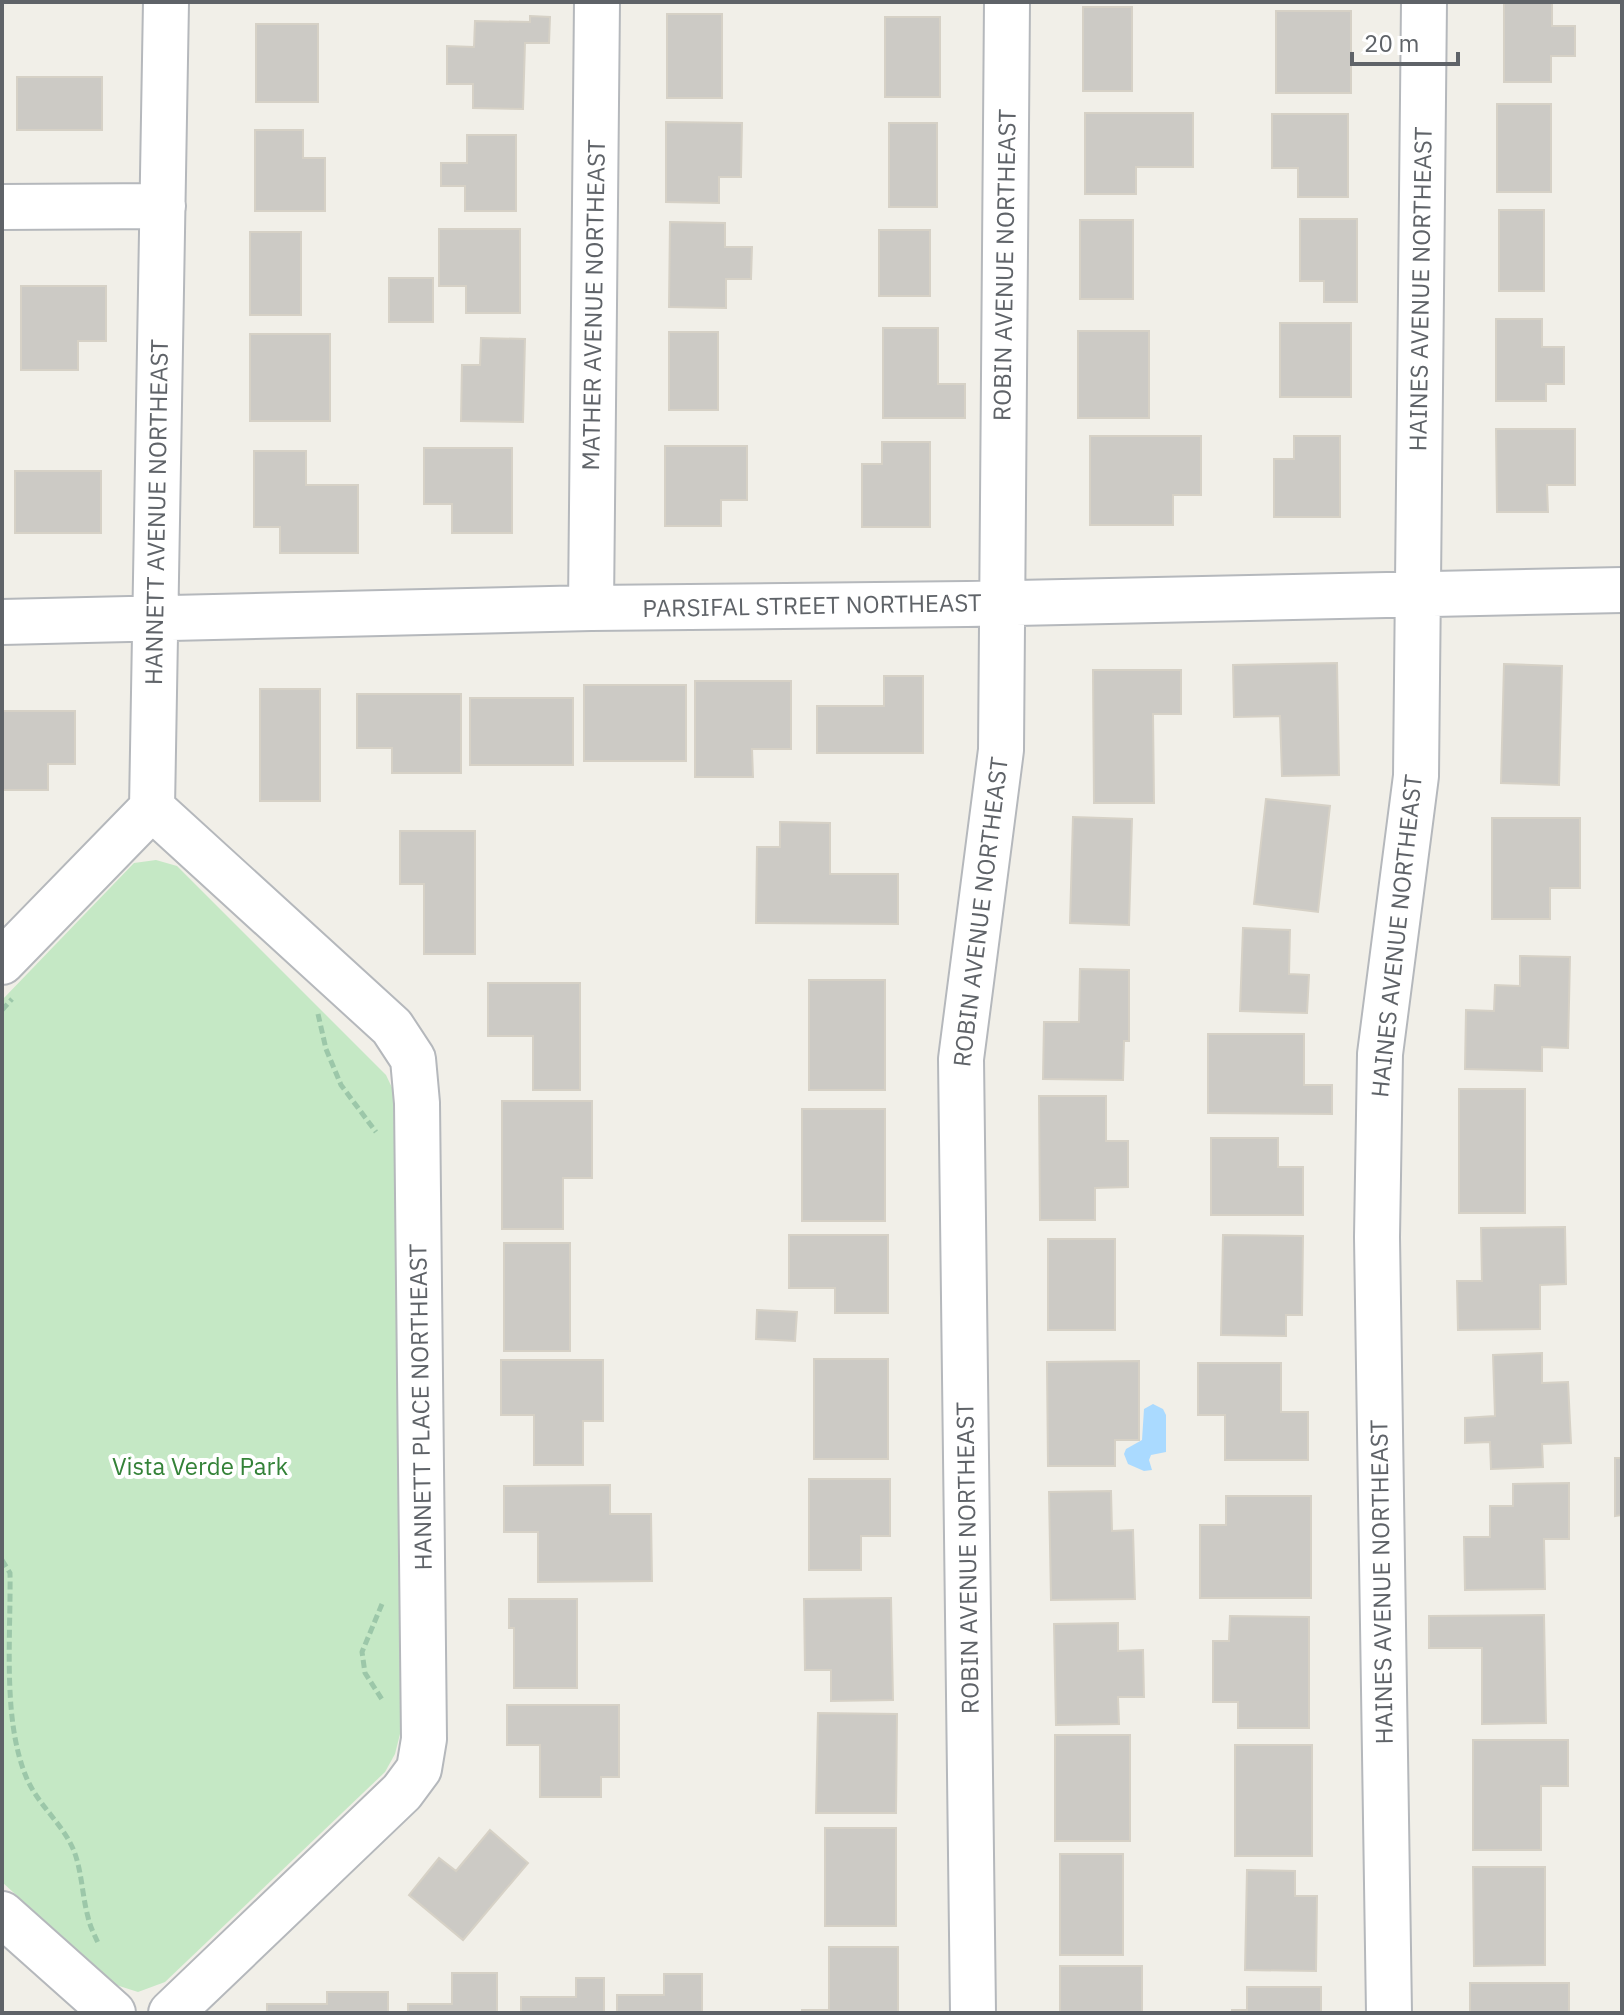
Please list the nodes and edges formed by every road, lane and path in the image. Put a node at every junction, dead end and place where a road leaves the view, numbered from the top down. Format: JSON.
{"nodes":[{"id":1,"x":166,"y":2,"type":"edge"},
{"id":2,"x":597,"y":2,"type":"edge"},
{"id":3,"x":1007,"y":2,"type":"edge"},
{"id":4,"x":1424,"y":2,"type":"edge"},
{"id":5,"x":163,"y":206,"type":"junction"},
{"id":6,"x":2,"y":207,"type":"edge"},
{"id":7,"x":1622,"y":590,"type":"edge"},
{"id":8,"x":1418,"y":594,"type":"junction"},
{"id":9,"x":1002,"y":603,"type":"junction"},
{"id":10,"x":591,"y":608,"type":"junction"},
{"id":11,"x":156,"y":619,"type":"junction"},
{"id":12,"x":2,"y":622,"type":"edge"},
{"id":13,"x":152,"y":808,"type":"junction"},
{"id":14,"x":12,"y":975,"type":"edge"},
{"id":15,"x":315,"y":1006,"type":"dead end"},
{"id":16,"x":2,"y":1010,"type":"edge"},
{"id":17,"x":381,"y":1142,"type":"dead end"},
{"id":18,"x":2,"y":1560,"type":"edge"},
{"id":19,"x":384,"y":1599,"type":"dead end"},
{"id":20,"x":385,"y":1705,"type":"dead end"},
{"id":21,"x":2,"y":1914,"type":"edge"},
{"id":22,"x":102,"y":1950,"type":"dead end"},
{"id":23,"x":113,"y":2013,"type":"edge"},
{"id":24,"x":171,"y":2013,"type":"edge"},
{"id":25,"x":973,"y":2013,"type":"edge"},
{"id":26,"x":1389,"y":2013,"type":"edge"}],
"edges":[{"from":1,"to":5,"type":"street","name":"HANNETT AVENUE NORTHEAST"},
{"from":2,"to":10,"type":"street","name":"MATHER AVENUE NORTHEAST"},
{"from":3,"to":9,"type":"street","name":"ROBIN AVENUE NORTHEAST"},
{"from":4,"to":8,"type":"street","name":"HAINES AVENUE NORTHEAST"},
{"from":5,"to":6,"type":"street"},
{"from":5,"to":11,"type":"street","name":"HANNETT AVENUE NORTHEAST"},
{"from":7,"to":8,"type":"street","name":"PARSIFAL STREET NORTHEAST"},
{"from":8,"to":9,"type":"street","name":"PARSIFAL STREET NORTHEAST"},
{"from":8,"to":26,"type":"street","name":"HAINES AVENUE NORTHEAST"},
{"from":9,"to":10,"type":"street","name":"PARSIFAL STREET NORTHEAST"},
{"from":9,"to":25,"type":"street","name":"ROBIN AVENUE NORTHEAST"},
{"from":10,"to":11,"type":"street","name":"PARSIFAL STREET NORTHEAST"},
{"from":11,"to":12,"type":"street","name":"PARSIFAL STREET NORTHEAST"},
{"from":11,"to":13,"type":"street","name":"HANNETT AVENUE NORTHEAST"},
{"from":13,"to":14,"type":"street"},
{"from":13,"to":24,"type":"street","name":"HANNETT PLACE NORTHEAST"},
{"from":14,"to":16,"type":"path"},
{"from":15,"to":17,"type":"path"},
{"from":18,"to":22,"type":"path"},
{"from":19,"to":20,"type":"path"},
{"from":21,"to":23,"type":"street"}]}
